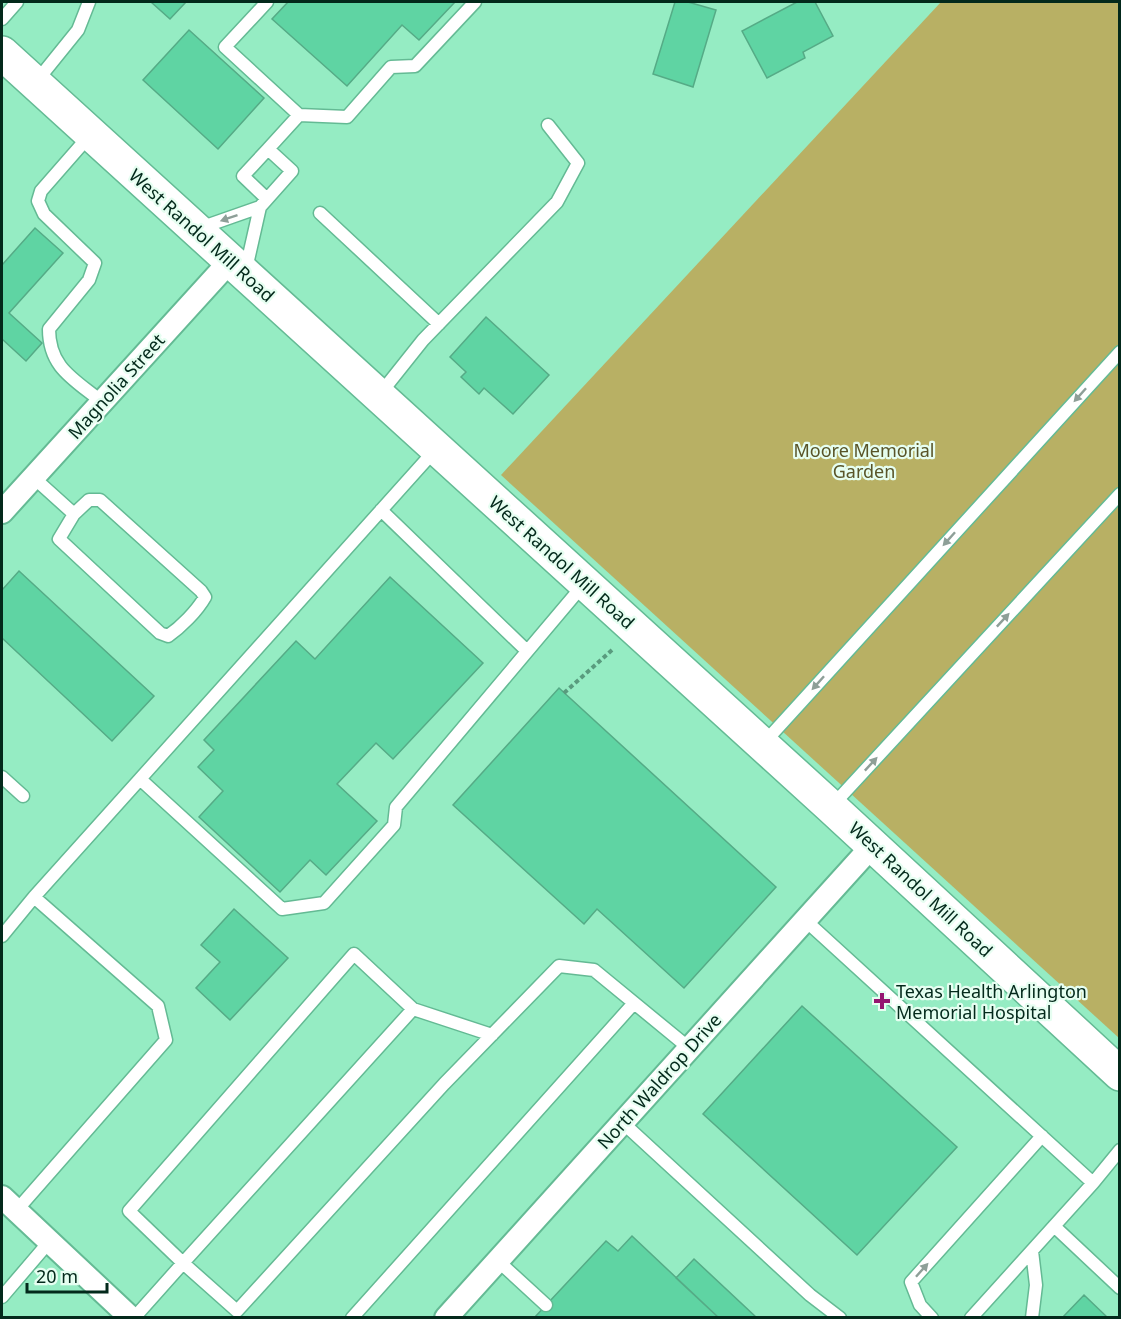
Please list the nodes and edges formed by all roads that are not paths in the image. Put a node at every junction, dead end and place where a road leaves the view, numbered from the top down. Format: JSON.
{"nodes":[{"id":1,"x":17,"y":2,"type":"edge"},
{"id":2,"x":90,"y":2,"type":"edge"},
{"id":3,"x":267,"y":2,"type":"edge"},
{"id":4,"x":475,"y":2,"type":"edge"},
{"id":5,"x":2,"y":19,"type":"edge"},
{"id":6,"x":2,"y":52,"type":"edge"},
{"id":7,"x":35,"y":82,"type":"junction"},
{"id":8,"x":299,"y":115,"type":"junction"},
{"id":9,"x":548,"y":125,"type":"dead end"},
{"id":10,"x":91,"y":134,"type":"junction"},
{"id":11,"x":268,"y":148,"type":"junction"},
{"id":12,"x":264,"y":203,"type":"junction"},
{"id":13,"x":320,"y":213,"type":"dead end"},
{"id":14,"x":196,"y":229,"type":"junction"},
{"id":15,"x":238,"y":267,"type":"junction"},
{"id":16,"x":439,"y":324,"type":"junction"},
{"id":17,"x":1119,"y":352,"type":"edge"},
{"id":18,"x":379,"y":395,"type":"junction"},
{"id":19,"x":102,"y":402,"type":"junction"},
{"id":20,"x":437,"y":448,"type":"junction"},
{"id":21,"x":33,"y":477,"type":"junction"},
{"id":22,"x":1119,"y":494,"type":"edge"},
{"id":23,"x":381,"y":510,"type":"junction"},
{"id":24,"x":2,"y":512,"type":"edge"},
{"id":25,"x":74,"y":514,"type":"junction"},
{"id":26,"x":585,"y":582,"type":"junction"},
{"id":27,"x":526,"y":650,"type":"junction"},
{"id":28,"x":762,"y":744,"type":"junction"},
{"id":29,"x":2,"y":777,"type":"edge"},
{"id":30,"x":140,"y":779,"type":"junction"},
{"id":31,"x":23,"y":796,"type":"dead end"},
{"id":32,"x":831,"y":807,"type":"junction"},
{"id":33,"x":873,"y":845,"type":"junction"},
{"id":34,"x":34,"y":897,"type":"junction"},
{"id":35,"x":805,"y":920,"type":"junction"},
{"id":36,"x":2,"y":936,"type":"edge"},
{"id":37,"x":634,"y":1003,"type":"junction"},
{"id":38,"x":413,"y":1009,"type":"junction"},
{"id":39,"x":492,"y":1035,"type":"junction"},
{"id":40,"x":689,"y":1048,"type":"junction"},
{"id":41,"x":1116,"y":1065,"type":"edge"},
{"id":42,"x":622,"y":1122,"type":"junction"},
{"id":43,"x":1042,"y":1136,"type":"junction"},
{"id":44,"x":1119,"y":1150,"type":"edge"},
{"id":45,"x":1093,"y":1183,"type":"junction"},
{"id":46,"x":9,"y":1204,"type":"edge"},
{"id":47,"x":1054,"y":1226,"type":"junction"},
{"id":48,"x":49,"y":1242,"type":"junction"},
{"id":49,"x":1032,"y":1251,"type":"junction"},
{"id":50,"x":497,"y":1260,"type":"junction"},
{"id":51,"x":183,"y":1263,"type":"junction"},
{"id":52,"x":1119,"y":1288,"type":"edge"},
{"id":53,"x":2,"y":1298,"type":"edge"},
{"id":54,"x":546,"y":1305,"type":"dead end"},
{"id":55,"x":241,"y":1314,"type":"edge"},
{"id":56,"x":133,"y":1317,"type":"edge"},
{"id":57,"x":352,"y":1317,"type":"edge"},
{"id":58,"x":446,"y":1317,"type":"edge"},
{"id":59,"x":840,"y":1317,"type":"edge"},
{"id":60,"x":932,"y":1317,"type":"edge"},
{"id":61,"x":971,"y":1317,"type":"edge"},
{"id":62,"x":1032,"y":1317,"type":"edge"}],
"edges":[{"from":1,"to":5,"type":"lane"},
{"from":2,"to":7,"type":"lane"},
{"from":3,"to":8,"type":"lane"},
{"from":4,"to":8,"type":"lane"},
{"from":6,"to":7,"type":"main road","name":"West Randol Mill Road"},
{"from":7,"to":10,"type":"main road","name":"West Randol Mill Road"},
{"from":8,"to":11,"type":"lane"},
{"from":9,"to":16,"type":"lane"},
{"from":10,"to":14,"type":"main road","name":"West Randol Mill Road"},
{"from":10,"to":19,"type":"lane"},
{"from":11,"to":12,"type":"lane"},
{"from":11,"to":12,"type":"lane"},
{"from":12,"to":14,"type":"lane","one_way":true},
{"from":12,"to":15,"type":"lane"},
{"from":13,"to":16,"type":"lane"},
{"from":14,"to":15,"type":"main road","name":"West Randol Mill Road"},
{"from":15,"to":18,"type":"main road","name":"West Randol Mill Road"},
{"from":15,"to":19,"type":"street","name":"Magnolia Street"},
{"from":16,"to":18,"type":"lane"},
{"from":17,"to":28,"type":"lane","one_way":true},
{"from":18,"to":20,"type":"main road","name":"West Randol Mill Road"},
{"from":19,"to":21,"type":"street","name":"Magnolia Street"},
{"from":20,"to":23,"type":"lane"},
{"from":20,"to":26,"type":"main road","name":"West Randol Mill Road"},
{"from":21,"to":24,"type":"street","name":"Magnolia Street"},
{"from":21,"to":25,"type":"lane"},
{"from":32,"to":22,"type":"lane","one_way":true},
{"from":23,"to":27,"type":"lane"},
{"from":23,"to":30,"type":"lane"},
{"from":25,"to":25,"type":"lane"},
{"from":26,"to":27,"type":"lane"},
{"from":26,"to":28,"type":"main road","name":"West Randol Mill Road"},
{"from":27,"to":30,"type":"lane"},
{"from":28,"to":32,"type":"main road","name":"West Randol Mill Road"},
{"from":29,"to":31,"type":"lane"},
{"from":30,"to":34,"type":"lane"},
{"from":32,"to":33,"type":"main road","name":"West Randol Mill Road"},
{"from":33,"to":35,"type":"street","name":"North Waldrop Drive"},
{"from":33,"to":41,"type":"main road","name":"West Randol Mill Road"},
{"from":34,"to":36,"type":"lane"},
{"from":34,"to":46,"type":"lane"},
{"from":35,"to":40,"type":"street","name":"North Waldrop Drive"},
{"from":35,"to":43,"type":"lane"},
{"from":37,"to":39,"type":"lane"},
{"from":37,"to":40,"type":"lane"},
{"from":37,"to":57,"type":"lane"},
{"from":38,"to":39,"type":"lane"},
{"from":38,"to":51,"type":"lane"},
{"from":38,"to":51,"type":"lane"},
{"from":39,"to":55,"type":"lane"},
{"from":40,"to":42,"type":"street","name":"North Waldrop Drive"},
{"from":42,"to":50,"type":"street","name":"North Waldrop Drive"},
{"from":42,"to":59,"type":"lane"},
{"from":43,"to":45,"type":"lane"},
{"from":60,"to":43,"type":"lane","one_way":true},
{"from":44,"to":45,"type":"lane"},
{"from":45,"to":47,"type":"lane"},
{"from":46,"to":48,"type":"street"},
{"from":47,"to":49,"type":"lane"},
{"from":47,"to":52,"type":"lane"},
{"from":48,"to":53,"type":"lane"},
{"from":48,"to":56,"type":"street"},
{"from":49,"to":61,"type":"lane"},
{"from":49,"to":62,"type":"lane"},
{"from":50,"to":54,"type":"lane"},
{"from":50,"to":58,"type":"street","name":"North Waldrop Drive"},
{"from":51,"to":55,"type":"lane"},
{"from":51,"to":56,"type":"lane"}]}
